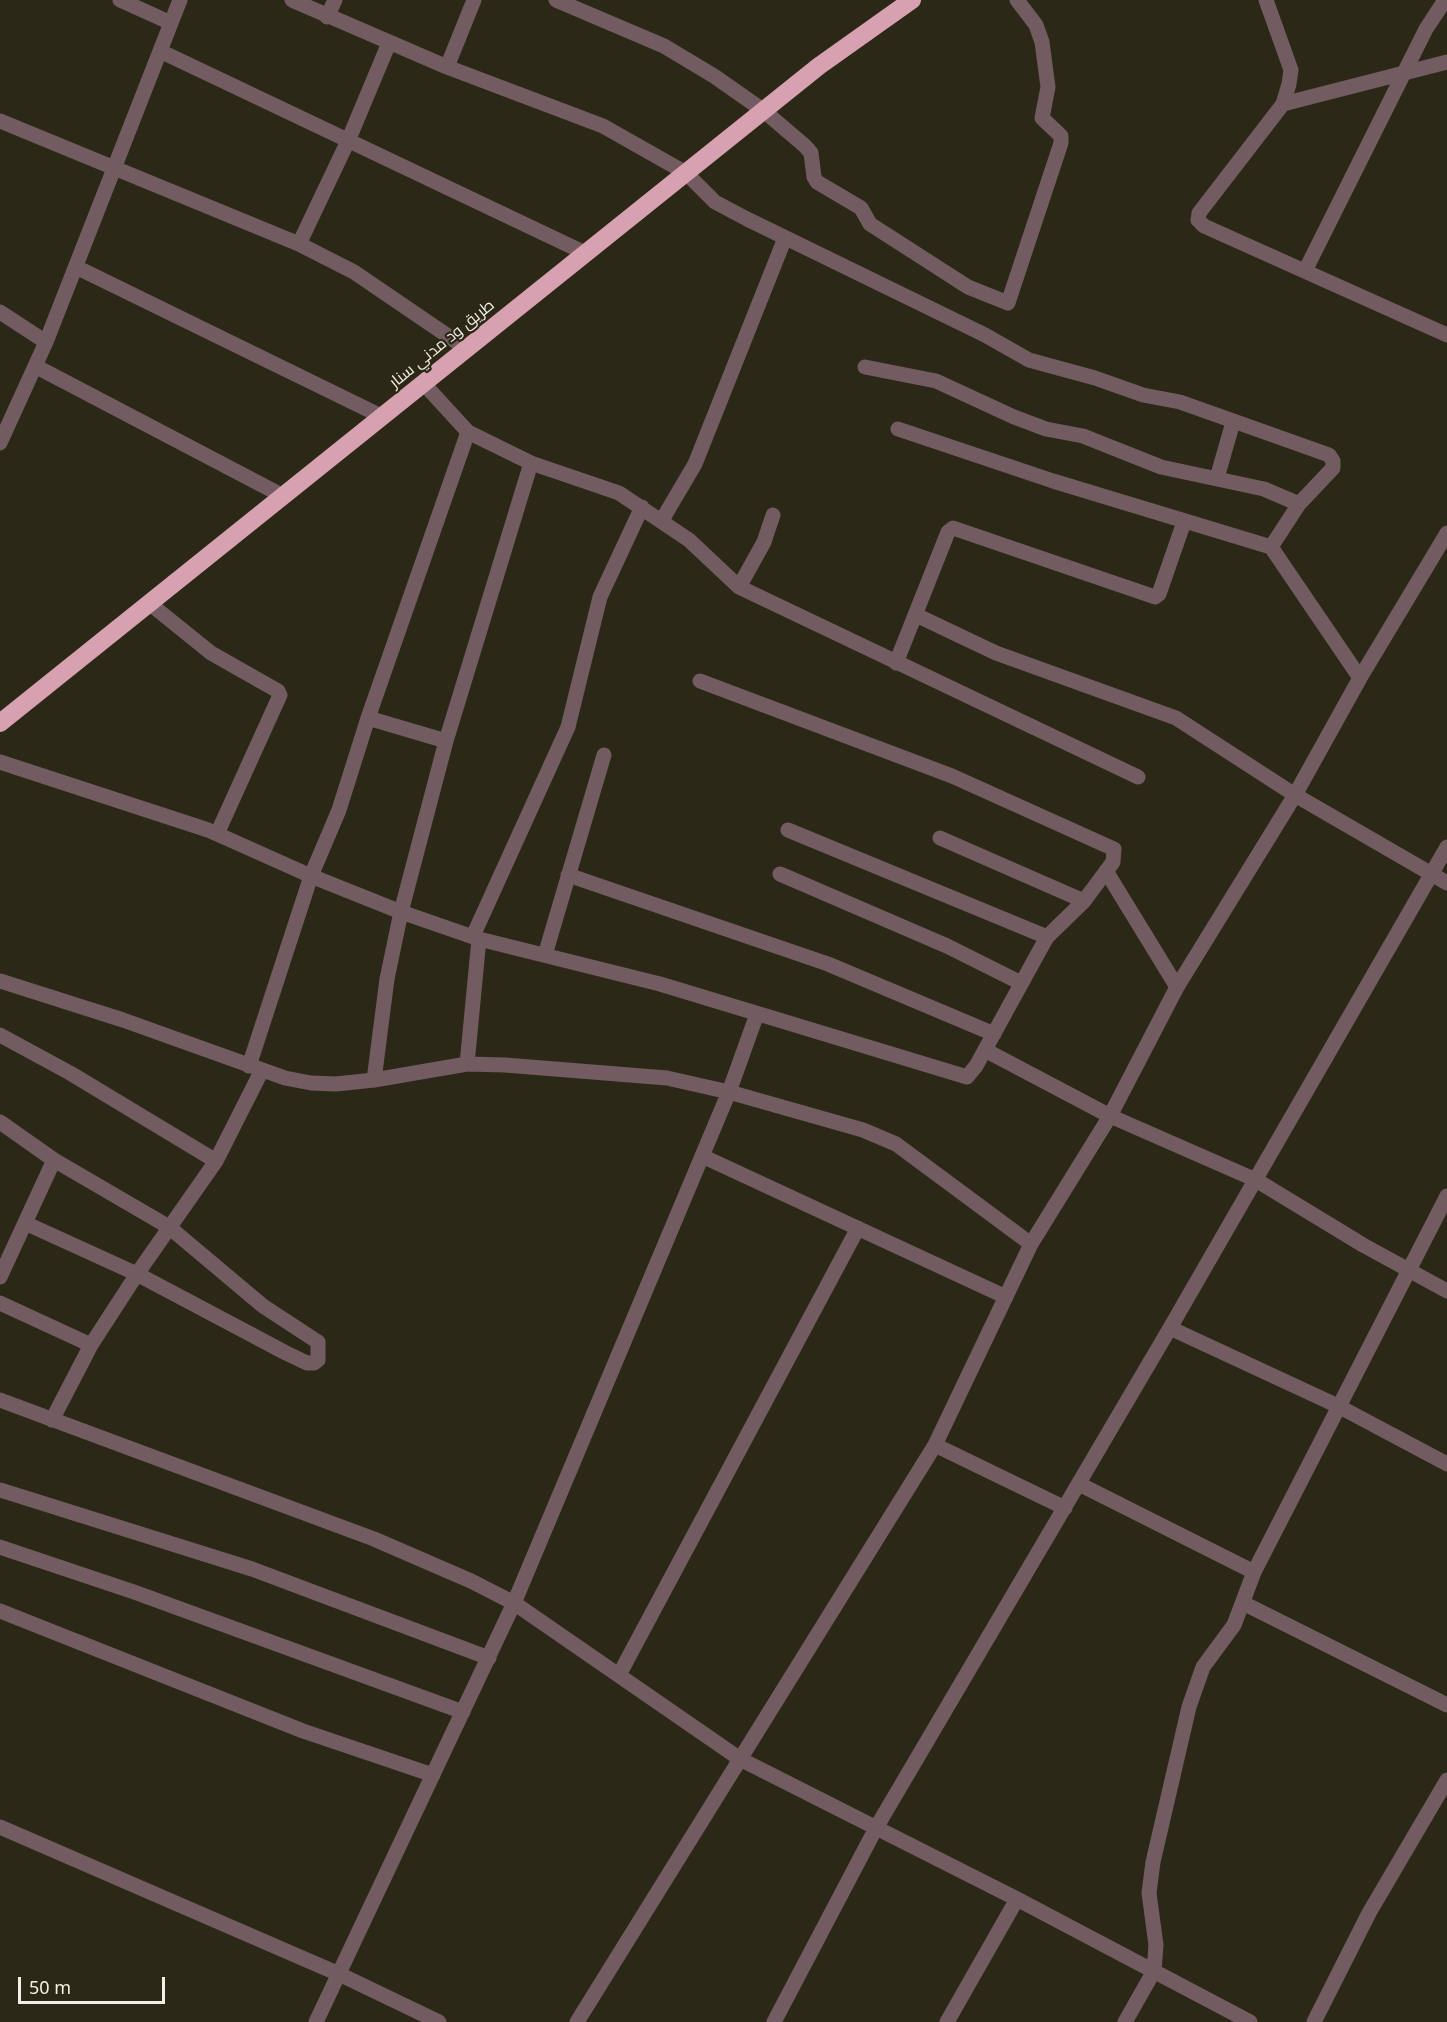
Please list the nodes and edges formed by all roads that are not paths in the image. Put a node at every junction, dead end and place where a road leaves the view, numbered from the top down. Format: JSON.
{"nodes":[{"id":1,"x":120,"y":0,"type":"edge"},
{"id":2,"x":180,"y":0,"type":"edge"},
{"id":3,"x":292,"y":0,"type":"edge"},
{"id":4,"x":334,"y":0,"type":"edge"},
{"id":5,"x":474,"y":0,"type":"edge"},
{"id":6,"x":556,"y":0,"type":"edge"},
{"id":7,"x":912,"y":0,"type":"edge"},
{"id":8,"x":1017,"y":0,"type":"edge"},
{"id":9,"x":1266,"y":0,"type":"edge"},
{"id":10,"x":1445,"y":0,"type":"edge"},
{"id":11,"x":327,"y":17,"type":"junction"},
{"id":12,"x":171,"y":23,"type":"junction"},
{"id":13,"x":389,"y":43,"type":"junction"},
{"id":14,"x":160,"y":51,"type":"junction"},
{"id":15,"x":1447,"y":62,"type":"edge"},
{"id":16,"x":447,"y":67,"type":"junction"},
{"id":17,"x":1405,"y":71,"type":"junction"},
{"id":18,"x":1283,"y":104,"type":"junction"},
{"id":19,"x":764,"y":111,"type":"junction"},
{"id":20,"x":0,"y":121,"type":"edge"},
{"id":21,"x":348,"y":141,"type":"junction"},
{"id":22,"x":116,"y":167,"type":"junction"},
{"id":23,"x":687,"y":173,"type":"junction"},
{"id":24,"x":785,"y":238,"type":"junction"},
{"id":25,"x":299,"y":244,"type":"junction"},
{"id":26,"x":585,"y":253,"type":"junction"},
{"id":27,"x":76,"y":267,"type":"junction"},
{"id":28,"x":1305,"y":271,"type":"junction"},
{"id":29,"x":0,"y":312,"type":"edge"},
{"id":30,"x":1447,"y":334,"type":"edge"},
{"id":31,"x":46,"y":342,"type":"junction"},
{"id":32,"x":467,"y":349,"type":"junction"},
{"id":33,"x":36,"y":366,"type":"junction"},
{"id":34,"x":865,"y":367,"type":"dead end"},
{"id":35,"x":424,"y":384,"type":"junction"},
{"id":36,"x":383,"y":417,"type":"junction"},
{"id":37,"x":1233,"y":422,"type":"junction"},
{"id":38,"x":898,"y":429,"type":"dead end"},
{"id":39,"x":468,"y":432,"type":"junction"},
{"id":40,"x":0,"y":443,"type":"edge"},
{"id":41,"x":531,"y":463,"type":"junction"},
{"id":42,"x":1217,"y":478,"type":"junction"},
{"id":43,"x":283,"y":496,"type":"junction"},
{"id":44,"x":1299,"y":504,"type":"junction"},
{"id":45,"x":642,"y":507,"type":"junction"},
{"id":46,"x":773,"y":515,"type":"dead end"},
{"id":47,"x":662,"y":520,"type":"junction"},
{"id":48,"x":1184,"y":522,"type":"junction"},
{"id":49,"x":1447,"y":533,"type":"edge"},
{"id":50,"x":1271,"y":547,"type":"junction"},
{"id":51,"x":739,"y":586,"type":"junction"},
{"id":52,"x":149,"y":603,"type":"junction"},
{"id":53,"x":916,"y":615,"type":"junction"},
{"id":54,"x":896,"y":663,"type":"junction"},
{"id":55,"x":1359,"y":678,"type":"junction"},
{"id":56,"x":700,"y":681,"type":"dead end"},
{"id":57,"x":368,"y":718,"type":"junction"},
{"id":58,"x":0,"y":723,"type":"edge"},
{"id":59,"x":446,"y":741,"type":"junction"},
{"id":60,"x":604,"y":755,"type":"dead end"},
{"id":61,"x":0,"y":762,"type":"edge"},
{"id":62,"x":1138,"y":777,"type":"dead end"},
{"id":63,"x":1295,"y":795,"type":"junction"},
{"id":64,"x":788,"y":830,"type":"dead end"},
{"id":65,"x":217,"y":834,"type":"junction"},
{"id":66,"x":940,"y":838,"type":"dead end"},
{"id":67,"x":1447,"y":848,"type":"edge"},
{"id":68,"x":1106,"y":871,"type":"junction"},
{"id":69,"x":780,"y":874,"type":"dead end"},
{"id":70,"x":568,"y":875,"type":"junction"},
{"id":71,"x":1432,"y":875,"type":"junction"},
{"id":72,"x":311,"y":876,"type":"junction"},
{"id":73,"x":1447,"y":883,"type":"edge"},
{"id":74,"x":1084,"y":901,"type":"junction"},
{"id":75,"x":401,"y":912,"type":"junction"},
{"id":76,"x":1047,"y":937,"type":"junction"},
{"id":77,"x":476,"y":938,"type":"junction"},
{"id":78,"x":545,"y":955,"type":"junction"},
{"id":79,"x":0,"y":981,"type":"edge"},
{"id":80,"x":1021,"y":983,"type":"junction"},
{"id":81,"x":1177,"y":987,"type":"junction"},
{"id":82,"x":757,"y":1014,"type":"junction"},
{"id":83,"x":994,"y":1034,"type":"junction"},
{"id":84,"x":0,"y":1035,"type":"edge"},
{"id":85,"x":985,"y":1050,"type":"junction"},
{"id":86,"x":467,"y":1064,"type":"junction"},
{"id":87,"x":256,"y":1068,"type":"junction"},
{"id":88,"x":374,"y":1080,"type":"junction"},
{"id":89,"x":729,"y":1092,"type":"junction"},
{"id":90,"x":1110,"y":1116,"type":"junction"},
{"id":91,"x":0,"y":1122,"type":"edge"},
{"id":92,"x":702,"y":1156,"type":"junction"},
{"id":93,"x":54,"y":1160,"type":"junction"},
{"id":94,"x":216,"y":1161,"type":"junction"},
{"id":95,"x":1256,"y":1180,"type":"junction"},
{"id":96,"x":1447,"y":1196,"type":"edge"},
{"id":97,"x":25,"y":1223,"type":"junction"},
{"id":98,"x":169,"y":1227,"type":"junction"},
{"id":99,"x":858,"y":1228,"type":"junction"},
{"id":100,"x":1031,"y":1244,"type":"junction"},
{"id":101,"x":1407,"y":1270,"type":"junction"},
{"id":102,"x":137,"y":1274,"type":"junction"},
{"id":103,"x":0,"y":1277,"type":"edge"},
{"id":104,"x":1447,"y":1291,"type":"edge"},
{"id":105,"x":1006,"y":1297,"type":"junction"},
{"id":106,"x":0,"y":1303,"type":"edge"},
{"id":107,"x":1170,"y":1328,"type":"junction"},
{"id":108,"x":92,"y":1345,"type":"junction"},
{"id":109,"x":0,"y":1400,"type":"edge"},
{"id":110,"x":1338,"y":1407,"type":"junction"},
{"id":111,"x":52,"y":1420,"type":"junction"},
{"id":112,"x":935,"y":1445,"type":"junction"},
{"id":113,"x":1447,"y":1464,"type":"edge"},
{"id":114,"x":1079,"y":1484,"type":"junction"},
{"id":115,"x":0,"y":1490,"type":"edge"},
{"id":116,"x":1065,"y":1508,"type":"junction"},
{"id":117,"x":0,"y":1547,"type":"edge"},
{"id":118,"x":1254,"y":1572,"type":"junction"},
{"id":119,"x":514,"y":1603,"type":"junction"},
{"id":120,"x":1244,"y":1603,"type":"junction"},
{"id":121,"x":0,"y":1611,"type":"edge"},
{"id":122,"x":489,"y":1658,"type":"junction"},
{"id":123,"x":619,"y":1675,"type":"junction"},
{"id":124,"x":1447,"y":1705,"type":"edge"},
{"id":125,"x":463,"y":1712,"type":"junction"},
{"id":126,"x":740,"y":1759,"type":"junction"},
{"id":127,"x":433,"y":1775,"type":"junction"},
{"id":128,"x":1447,"y":1780,"type":"edge"},
{"id":129,"x":0,"y":1827,"type":"edge"},
{"id":130,"x":876,"y":1828,"type":"junction"},
{"id":131,"x":1017,"y":1899,"type":"junction"},
{"id":132,"x":1154,"y":1971,"type":"junction"},
{"id":133,"x":339,"y":1974,"type":"junction"},
{"id":134,"x":316,"y":2022,"type":"edge"},
{"id":135,"x":439,"y":2022,"type":"edge"},
{"id":136,"x":577,"y":2022,"type":"edge"},
{"id":137,"x":774,"y":2022,"type":"edge"},
{"id":138,"x":947,"y":2022,"type":"edge"},
{"id":139,"x":1125,"y":2022,"type":"edge"},
{"id":140,"x":1250,"y":2022,"type":"edge"},
{"id":141,"x":1314,"y":2022,"type":"edge"}],
"edges":[{"from":1,"to":12,"type":"street"},
{"from":2,"to":12,"type":"street"},
{"from":3,"to":11,"type":"street"},
{"from":4,"to":11,"type":"street"},
{"from":5,"to":16,"type":"street"},
{"from":6,"to":19,"type":"street"},
{"from":7,"to":19,"type":"highway","name":"طريق ود مدني سنار"},
{"from":8,"to":19,"type":"street"},
{"from":9,"to":18,"type":"street"},
{"from":10,"to":17,"type":"street"},
{"from":11,"to":13,"type":"street"},
{"from":12,"to":14,"type":"street"},
{"from":13,"to":16,"type":"street"},
{"from":13,"to":21,"type":"street"},
{"from":14,"to":21,"type":"street"},
{"from":14,"to":22,"type":"street"},
{"from":15,"to":17,"type":"street"},
{"from":16,"to":23,"type":"street"},
{"from":17,"to":18,"type":"street"},
{"from":17,"to":28,"type":"street"},
{"from":18,"to":28,"type":"street"},
{"from":19,"to":23,"type":"highway","name":"طريق ود مدني سنار"},
{"from":20,"to":22,"type":"street"},
{"from":21,"to":25,"type":"street"},
{"from":21,"to":26,"type":"street"},
{"from":22,"to":25,"type":"street"},
{"from":22,"to":27,"type":"street"},
{"from":23,"to":24,"type":"street"},
{"from":23,"to":26,"type":"highway","name":"طريق ود مدني سنار"},
{"from":24,"to":37,"type":"street"},
{"from":24,"to":47,"type":"street"},
{"from":25,"to":32,"type":"street"},
{"from":26,"to":32,"type":"highway","name":"طريق ود مدني سنار"},
{"from":27,"to":31,"type":"street"},
{"from":27,"to":36,"type":"street"},
{"from":28,"to":30,"type":"street"},
{"from":29,"to":31,"type":"street"},
{"from":31,"to":33,"type":"street"},
{"from":32,"to":35,"type":"highway","name":"طريق ود مدني سنار"},
{"from":33,"to":40,"type":"street"},
{"from":33,"to":43,"type":"street"},
{"from":34,"to":42,"type":"street"},
{"from":35,"to":36,"type":"highway","name":"طريق ود مدني سنار"},
{"from":35,"to":39,"type":"street"},
{"from":36,"to":43,"type":"highway","name":"طريق ود مدني سنار"},
{"from":37,"to":42,"type":"street"},
{"from":37,"to":44,"type":"street"},
{"from":38,"to":48,"type":"street"},
{"from":39,"to":41,"type":"street"},
{"from":39,"to":57,"type":"street"},
{"from":41,"to":45,"type":"street"},
{"from":41,"to":59,"type":"street"},
{"from":42,"to":44,"type":"street"},
{"from":43,"to":52,"type":"highway","name":"طريق ود مدني سنار"},
{"from":44,"to":50,"type":"street"},
{"from":45,"to":47,"type":"street"},
{"from":45,"to":77,"type":"street"},
{"from":46,"to":51,"type":"street"},
{"from":47,"to":51,"type":"street"},
{"from":48,"to":50,"type":"street"},
{"from":48,"to":53,"type":"street"},
{"from":49,"to":55,"type":"street"},
{"from":50,"to":55,"type":"street"},
{"from":51,"to":54,"type":"street"},
{"from":52,"to":58,"type":"highway","name":"طريق ود مدني سنار"},
{"from":52,"to":65,"type":"street"},
{"from":53,"to":54,"type":"street"},
{"from":53,"to":63,"type":"street"},
{"from":54,"to":62,"type":"street"},
{"from":55,"to":63,"type":"street"},
{"from":56,"to":68,"type":"street"},
{"from":57,"to":59,"type":"street"},
{"from":57,"to":72,"type":"street"},
{"from":59,"to":75,"type":"street"},
{"from":60,"to":70,"type":"street"},
{"from":61,"to":65,"type":"street"},
{"from":63,"to":71,"type":"street"},
{"from":63,"to":81,"type":"street"},
{"from":64,"to":76,"type":"street"},
{"from":65,"to":72,"type":"street"},
{"from":66,"to":74,"type":"street"},
{"from":67,"to":71,"type":"street"},
{"from":68,"to":74,"type":"street"},
{"from":68,"to":81,"type":"street"},
{"from":69,"to":80,"type":"street"},
{"from":70,"to":78,"type":"street"},
{"from":70,"to":83,"type":"street"},
{"from":71,"to":73,"type":"street"},
{"from":71,"to":95,"type":"street"},
{"from":72,"to":75,"type":"street"},
{"from":72,"to":87,"type":"street"},
{"from":74,"to":76,"type":"street"},
{"from":75,"to":77,"type":"street"},
{"from":75,"to":88,"type":"street"},
{"from":76,"to":80,"type":"street"},
{"from":77,"to":78,"type":"street"},
{"from":77,"to":86,"type":"street"},
{"from":78,"to":82,"type":"street"},
{"from":79,"to":87,"type":"street"},
{"from":80,"to":83,"type":"street"},
{"from":81,"to":90,"type":"street"},
{"from":82,"to":85,"type":"street"},
{"from":82,"to":89,"type":"street"},
{"from":83,"to":85,"type":"street"},
{"from":84,"to":94,"type":"street"},
{"from":85,"to":90,"type":"street"},
{"from":86,"to":88,"type":"street"},
{"from":86,"to":89,"type":"street"},
{"from":87,"to":88,"type":"street"},
{"from":87,"to":94,"type":"street"},
{"from":89,"to":92,"type":"street"},
{"from":89,"to":100,"type":"street"},
{"from":90,"to":95,"type":"street"},
{"from":90,"to":100,"type":"street"},
{"from":91,"to":93,"type":"street"},
{"from":92,"to":99,"type":"street"},
{"from":92,"to":119,"type":"street"},
{"from":93,"to":97,"type":"street"},
{"from":93,"to":98,"type":"street"},
{"from":94,"to":98,"type":"street"},
{"from":95,"to":101,"type":"street"},
{"from":95,"to":107,"type":"street"},
{"from":96,"to":101,"type":"street"},
{"from":97,"to":102,"type":"street"},
{"from":97,"to":103,"type":"street"},
{"from":98,"to":102,"type":"street"},
{"from":98,"to":102,"type":"street"},
{"from":99,"to":105,"type":"street"},
{"from":99,"to":123,"type":"street"},
{"from":100,"to":105,"type":"street"},
{"from":101,"to":104,"type":"street"},
{"from":101,"to":110,"type":"street"},
{"from":102,"to":108,"type":"street"},
{"from":105,"to":112,"type":"street"},
{"from":106,"to":108,"type":"street"},
{"from":107,"to":110,"type":"street"},
{"from":107,"to":114,"type":"street"},
{"from":108,"to":111,"type":"street"},
{"from":109,"to":111,"type":"street"},
{"from":110,"to":113,"type":"street"},
{"from":110,"to":118,"type":"street"},
{"from":111,"to":119,"type":"street"},
{"from":112,"to":116,"type":"street"},
{"from":112,"to":126,"type":"street"},
{"from":114,"to":116,"type":"street"},
{"from":114,"to":118,"type":"street"},
{"from":115,"to":122,"type":"street"},
{"from":116,"to":130,"type":"street"},
{"from":117,"to":125,"type":"street"},
{"from":118,"to":120,"type":"street"},
{"from":119,"to":122,"type":"street"},
{"from":119,"to":123,"type":"street"},
{"from":120,"to":124,"type":"street"},
{"from":120,"to":132,"type":"street"},
{"from":121,"to":127,"type":"street"},
{"from":122,"to":125,"type":"street"},
{"from":123,"to":126,"type":"street"},
{"from":125,"to":127,"type":"street"},
{"from":126,"to":130,"type":"street"},
{"from":126,"to":136,"type":"street"},
{"from":127,"to":133,"type":"street"},
{"from":128,"to":141,"type":"street"},
{"from":129,"to":133,"type":"street"},
{"from":130,"to":131,"type":"street"},
{"from":130,"to":137,"type":"street"},
{"from":131,"to":132,"type":"street"},
{"from":131,"to":138,"type":"street"},
{"from":132,"to":139,"type":"street"},
{"from":132,"to":140,"type":"street"},
{"from":133,"to":134,"type":"street"},
{"from":133,"to":135,"type":"street"}]}
